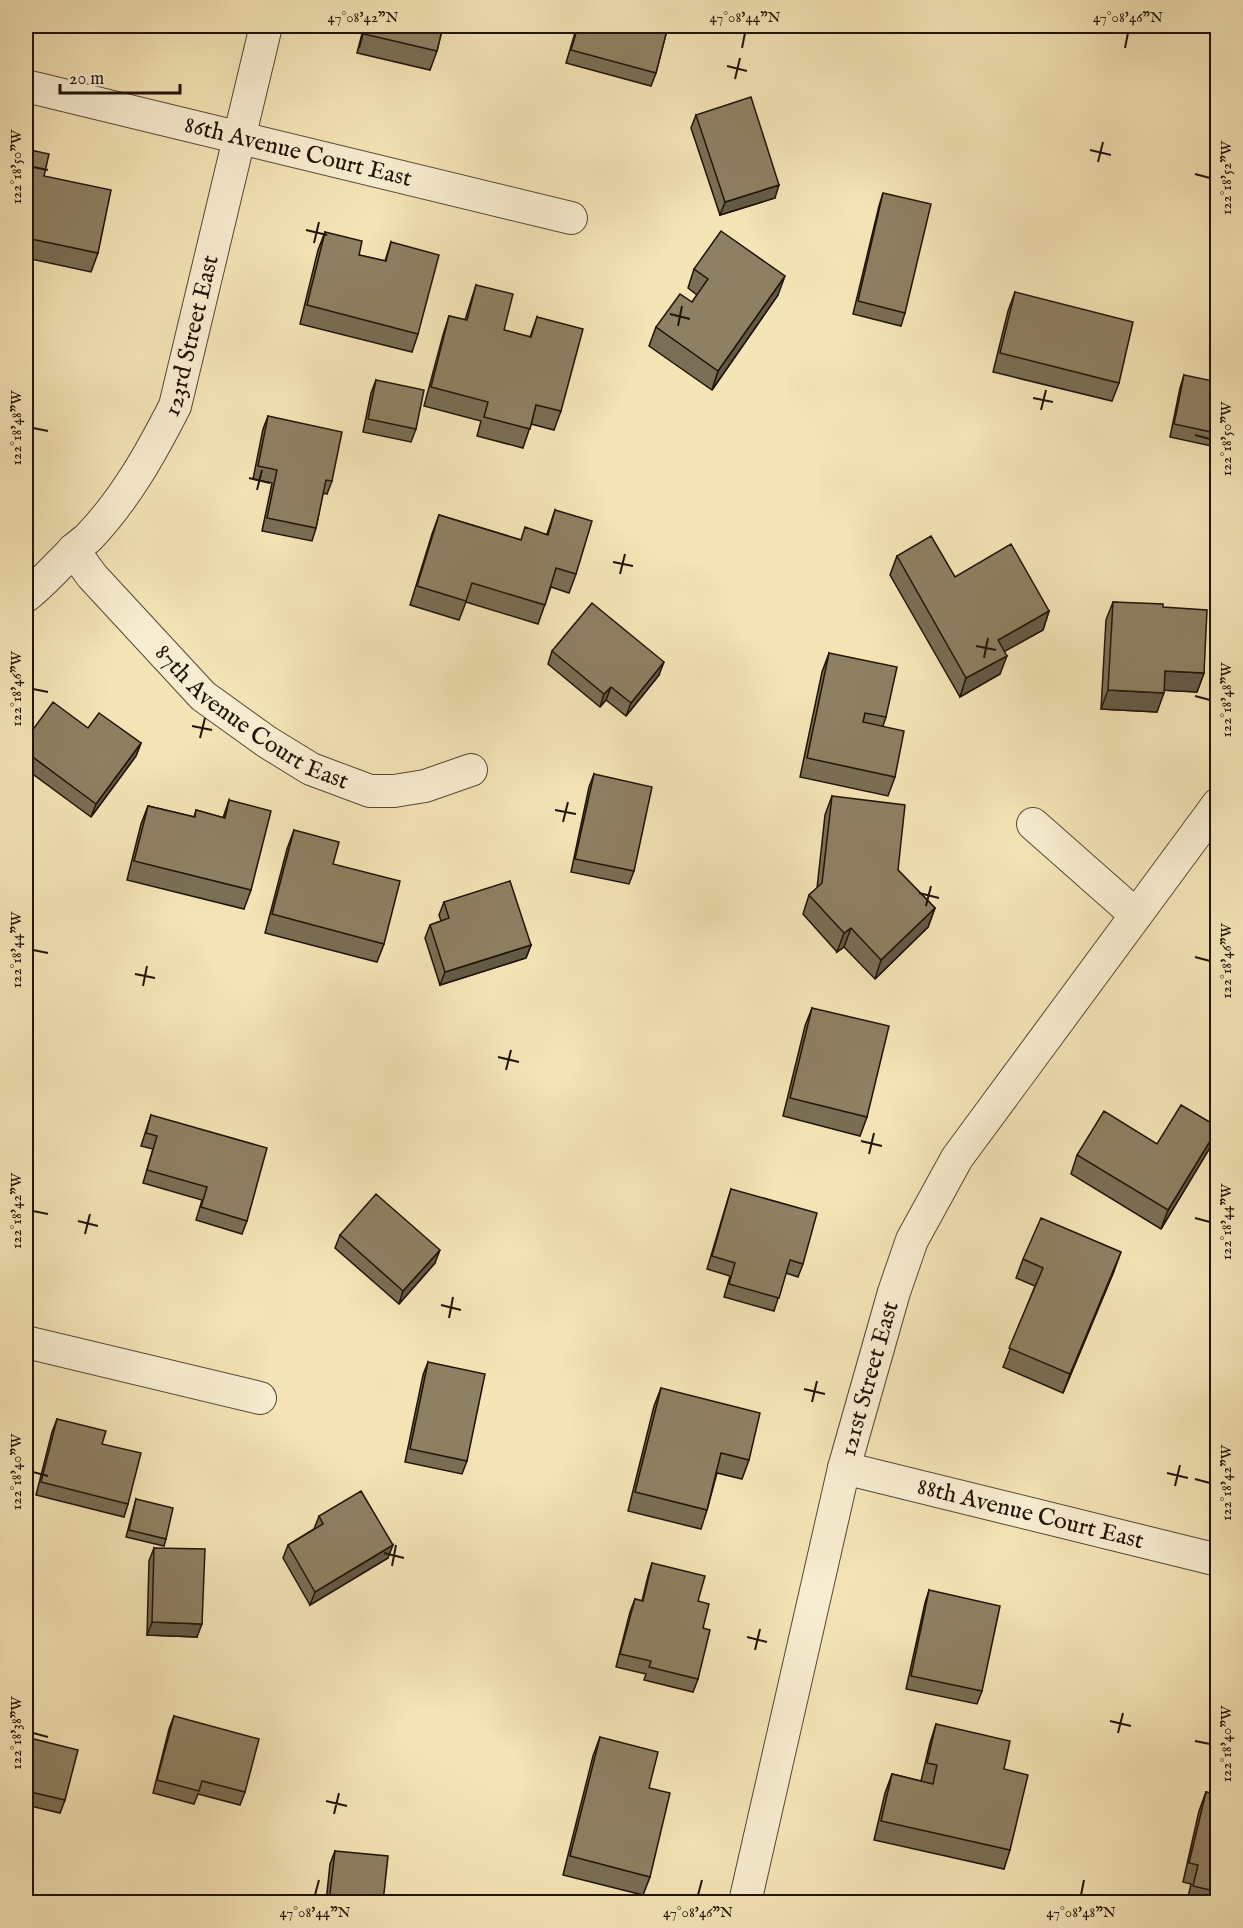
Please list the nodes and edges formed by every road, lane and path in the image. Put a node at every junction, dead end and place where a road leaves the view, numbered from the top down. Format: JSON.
{"nodes":[{"id":1,"x":266,"y":26,"type":"edge"},
{"id":2,"x":26,"y":86,"type":"edge"},
{"id":3,"x":240,"y":138,"type":"junction"},
{"id":4,"x":571,"y":218,"type":"dead end"},
{"id":5,"x":73,"y":550,"type":"junction"},
{"id":6,"x":26,"y":596,"type":"edge"},
{"id":7,"x":471,"y":770,"type":"dead end"},
{"id":8,"x":1218,"y":804,"type":"edge"},
{"id":9,"x":1033,"y":824,"type":"dead end"},
{"id":10,"x":1136,"y":915,"type":"junction"},
{"id":11,"x":26,"y":1342,"type":"edge"},
{"id":12,"x":260,"y":1398,"type":"dead end"},
{"id":13,"x":844,"y":1468,"type":"junction"},
{"id":14,"x":1218,"y":1560,"type":"edge"},
{"id":15,"x":746,"y":1902,"type":"edge"}],
"edges":[{"from":1,"to":3,"type":"street","name":"123rd Street East"},
{"from":2,"to":3,"type":"street","name":"86th Avenue Court East"},
{"from":3,"to":4,"type":"street","name":"86th Avenue Court East"},
{"from":3,"to":5,"type":"street","name":"123rd Street East"},
{"from":5,"to":6,"type":"street","name":"123rd Street East"},
{"from":5,"to":7,"type":"street","name":"87th Avenue Court East"},
{"from":8,"to":10,"type":"street","name":"121st Street East"},
{"from":9,"to":10,"type":"street"},
{"from":10,"to":13,"type":"street","name":"121st Street East"},
{"from":11,"to":12,"type":"street"},
{"from":13,"to":14,"type":"street","name":"88th Avenue Court East"},
{"from":13,"to":15,"type":"street","name":"121st Street East"}]}
